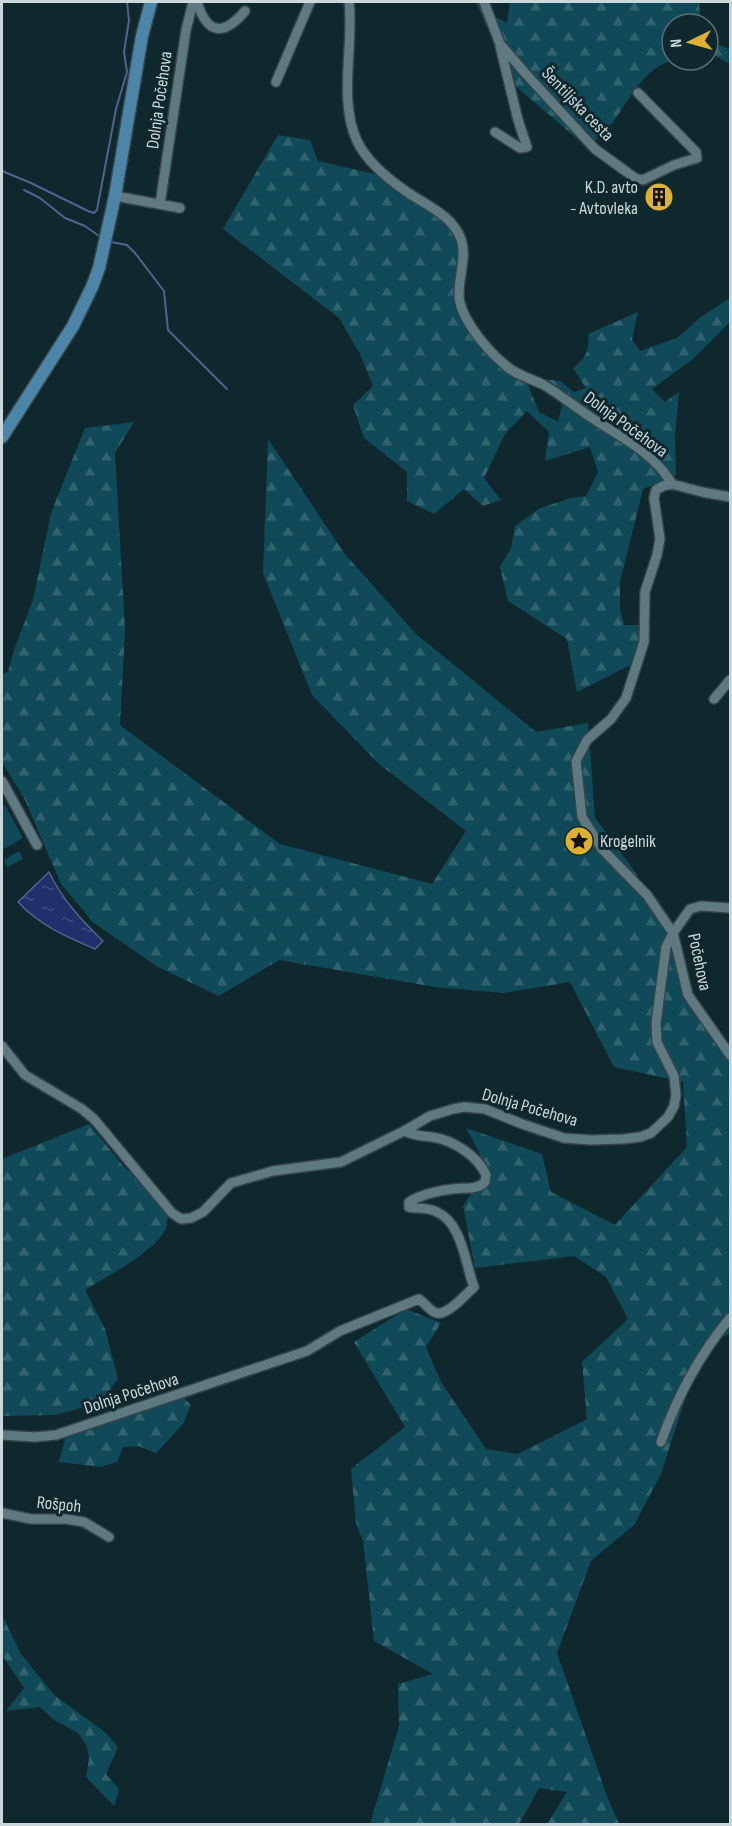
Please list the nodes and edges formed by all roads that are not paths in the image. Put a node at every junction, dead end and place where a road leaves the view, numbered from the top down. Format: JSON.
{"nodes":[{"id":1,"x":151,"y":2,"type":"edge"},
{"id":2,"x":195,"y":2,"type":"edge"},
{"id":3,"x":310,"y":2,"type":"edge"},
{"id":4,"x":349,"y":2,"type":"edge"},
{"id":5,"x":484,"y":2,"type":"edge"},
{"id":6,"x":245,"y":11,"type":"dead end"},
{"id":7,"x":500,"y":44,"type":"junction"},
{"id":8,"x":276,"y":82,"type":"dead end"},
{"id":9,"x":638,"y":93,"type":"dead end"},
{"id":10,"x":495,"y":132,"type":"dead end"},
{"id":11,"x":115,"y":196,"type":"junction"},
{"id":12,"x":160,"y":204,"type":"junction"},
{"id":13,"x":180,"y":208,"type":"dead end"},
{"id":14,"x":2,"y":437,"type":"edge"},
{"id":15,"x":672,"y":484,"type":"junction"},
{"id":16,"x":730,"y":497,"type":"edge"},
{"id":17,"x":730,"y":681,"type":"edge"},
{"id":18,"x":714,"y":699,"type":"dead end"},
{"id":19,"x":2,"y":781,"type":"edge"},
{"id":20,"x":37,"y":845,"type":"dead end"},
{"id":21,"x":730,"y":908,"type":"edge"},
{"id":22,"x":673,"y":933,"type":"junction"},
{"id":23,"x":2,"y":1046,"type":"edge"},
{"id":24,"x":730,"y":1055,"type":"edge"},
{"id":25,"x":404,"y":1131,"type":"junction"},
{"id":26,"x":730,"y":1318,"type":"edge"},
{"id":27,"x":2,"y":1435,"type":"edge"},
{"id":28,"x":661,"y":1442,"type":"dead end"},
{"id":29,"x":2,"y":1513,"type":"edge"},
{"id":30,"x":109,"y":1537,"type":"dead end"}],
"edges":[{"from":1,"to":11,"type":"main road"},
{"from":2,"to":6,"type":"street","name":"Dolnja Počehova"},
{"from":2,"to":12,"type":"street","name":"Dolnja Počehova"},
{"from":3,"to":8,"type":"street"},
{"from":4,"to":15,"type":"street","name":"Dolnja Počehova"},
{"from":5,"to":7,"type":"street","name":"Šentiljska cesta"},
{"from":7,"to":9,"type":"street","name":"Šentiljska cesta"},
{"from":7,"to":10,"type":"street"},
{"from":11,"to":12,"type":"street"},
{"from":11,"to":14,"type":"main road"},
{"from":12,"to":13,"type":"street"},
{"from":15,"to":16,"type":"street"},
{"from":15,"to":22,"type":"street","name":"Dolnja Počehova"},
{"from":17,"to":18,"type":"street"},
{"from":19,"to":20,"type":"street"},
{"from":21,"to":22,"type":"street","name":"Počehova"},
{"from":22,"to":24,"type":"street","name":"Počehova"},
{"from":22,"to":25,"type":"street","name":"Dolnja Počehova"},
{"from":23,"to":25,"type":"street","name":"Dolnja Počehova"},
{"from":25,"to":27,"type":"street","name":"Dolnja Počehova"},
{"from":26,"to":28,"type":"street"},
{"from":29,"to":30,"type":"street","name":"Rošpoh"}]}
